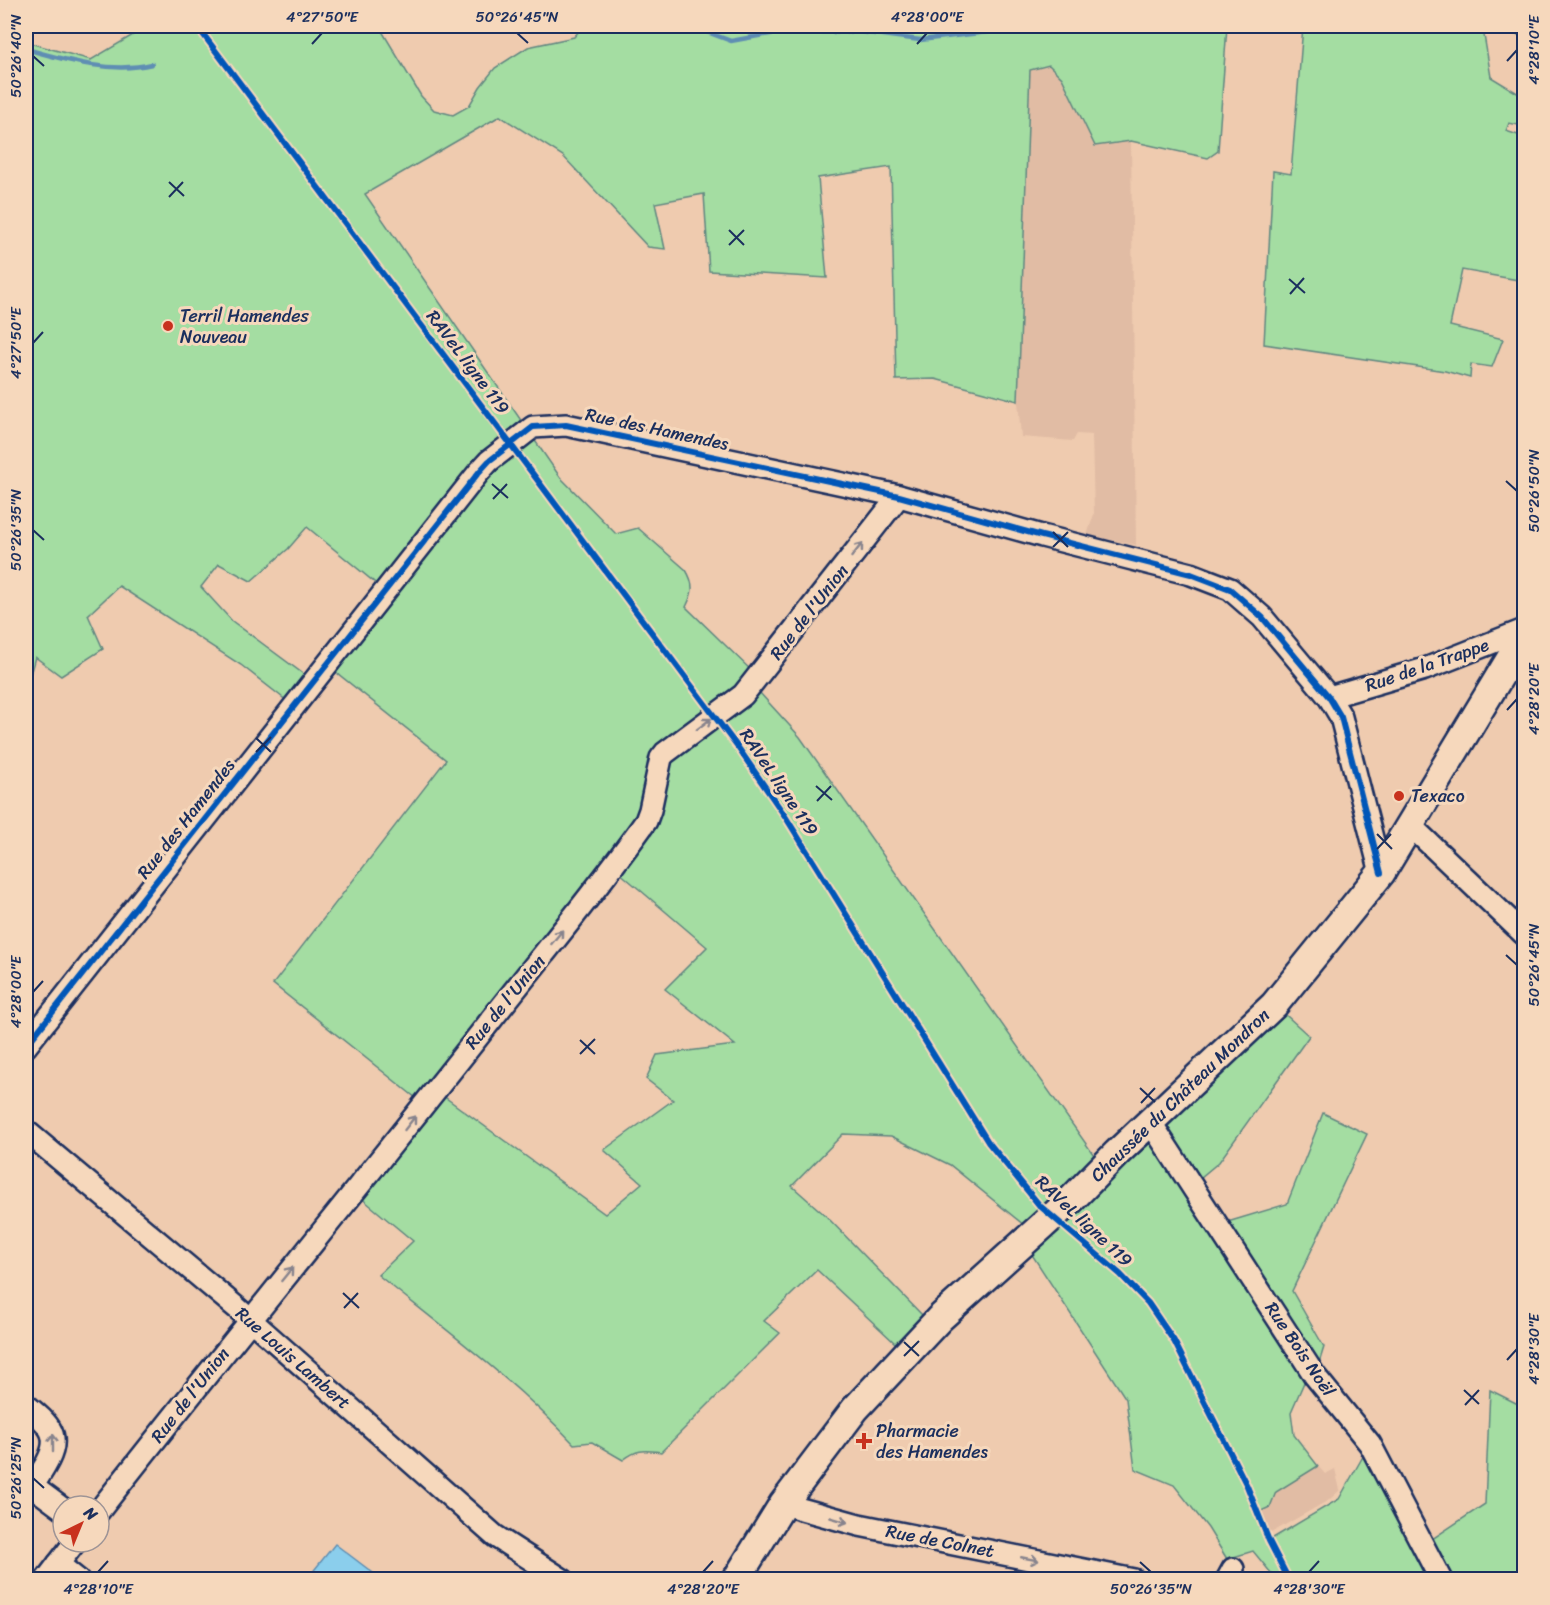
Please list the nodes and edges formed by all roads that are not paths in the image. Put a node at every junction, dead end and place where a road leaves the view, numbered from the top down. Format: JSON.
{"nodes":[{"id":1,"x":899,"y":496,"type":"junction"},
{"id":2,"x":1524,"y":630,"type":"edge"},
{"id":3,"x":1524,"y":636,"type":"edge"},
{"id":4,"x":1329,"y":697,"type":"junction"},
{"id":5,"x":1411,"y":826,"type":"junction"},
{"id":6,"x":1381,"y":873,"type":"junction"},
{"id":7,"x":1524,"y":934,"type":"edge"},
{"id":8,"x":26,"y":1046,"type":"edge"},
{"id":9,"x":1151,"y":1123,"type":"junction"},
{"id":10,"x":26,"y":1131,"type":"edge"},
{"id":11,"x":250,"y":1320,"type":"junction"},
{"id":12,"x":26,"y":1405,"type":"edge"},
{"id":13,"x":29,"y":1490,"type":"edge"},
{"id":14,"x":111,"y":1496,"type":"edge"},
{"id":15,"x":51,"y":1502,"type":"edge"},
{"id":16,"x":783,"y":1504,"type":"junction"},
{"id":17,"x":66,"y":1554,"type":"edge"},
{"id":18,"x":52,"y":1572,"type":"edge"},
{"id":19,"x":78,"y":1580,"type":"edge"},
{"id":20,"x":563,"y":1580,"type":"edge"},
{"id":21,"x":736,"y":1580,"type":"edge"},
{"id":22,"x":1134,"y":1580,"type":"edge"},
{"id":23,"x":1441,"y":1580,"type":"edge"}],
"edges":[{"from":1,"to":4,"type":"street","name":"Rue des Hamendes"},
{"from":1,"to":8,"type":"street","name":"Rue des Hamendes"},
{"from":11,"to":1,"type":"street","name":"Rue de l'Union","one_way":true},
{"from":2,"to":4,"type":"street","name":"Rue de la Trappe"},
{"from":3,"to":5,"type":"main road","name":"Chaussée du Château Mondron"},
{"from":4,"to":6,"type":"street","name":"Rue des Hamendes"},
{"from":5,"to":6,"type":"main road","name":"Chaussée du Château Mondron"},
{"from":5,"to":7,"type":"street"},
{"from":6,"to":9,"type":"main road","name":"Chaussée du Château Mondron"},
{"from":9,"to":16,"type":"main road","name":"Chaussée du Château Mondron"},
{"from":9,"to":23,"type":"street","name":"Rue Bois Noël"},
{"from":10,"to":11,"type":"street","name":"Rue Louis Lambert"},
{"from":11,"to":14,"type":"street","name":"Rue de l'Union"},
{"from":11,"to":20,"type":"street","name":"Rue Louis Lambert"},
{"from":13,"to":12,"type":"street","one_way":true},
{"from":13,"to":15,"type":"street"},
{"from":16,"to":21,"type":"main road","name":"Chaussée du Château Mondron"},
{"from":16,"to":22,"type":"street","name":"Rue de Colnet","one_way":true},
{"from":17,"to":18,"type":"street"},
{"from":18,"to":19,"type":"street"}]}
